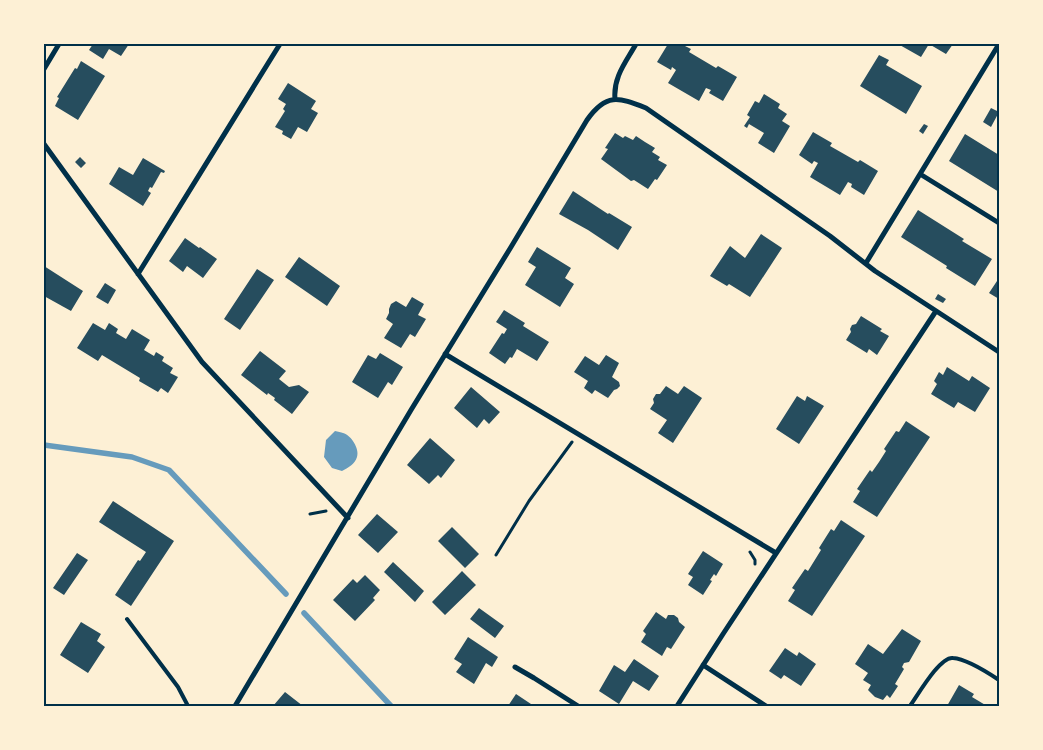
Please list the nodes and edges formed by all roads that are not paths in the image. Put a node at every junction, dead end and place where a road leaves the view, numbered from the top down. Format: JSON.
{"nodes":[{"id":1,"x":59,"y":44,"type":"edge"},
{"id":2,"x":280,"y":44,"type":"edge"},
{"id":3,"x":636,"y":44,"type":"edge"},
{"id":4,"x":999,"y":44,"type":"edge"},
{"id":5,"x":44,"y":68,"type":"edge"},
{"id":6,"x":615,"y":99,"type":"junction"},
{"id":7,"x":44,"y":144,"type":"edge"},
{"id":8,"x":920,"y":174,"type":"junction"},
{"id":9,"x":999,"y":223,"type":"edge"},
{"id":10,"x":866,"y":263,"type":"junction"},
{"id":11,"x":138,"y":274,"type":"junction"},
{"id":12,"x":936,"y":311,"type":"junction"},
{"id":13,"x":999,"y":352,"type":"edge"},
{"id":14,"x":445,"y":354,"type":"junction"},
{"id":15,"x":348,"y":518,"type":"junction"},
{"id":16,"x":776,"y":553,"type":"junction"},
{"id":17,"x":126,"y":619,"type":"dead end"},
{"id":18,"x":703,"y":665,"type":"junction"},
{"id":19,"x":514,"y":667,"type":"dead end"},
{"id":20,"x":999,"y":680,"type":"edge"},
{"id":21,"x":188,"y":706,"type":"edge"},
{"id":22,"x":235,"y":706,"type":"edge"},
{"id":23,"x":578,"y":706,"type":"edge"},
{"id":24,"x":677,"y":706,"type":"edge"},
{"id":25,"x":766,"y":706,"type":"edge"},
{"id":26,"x":910,"y":706,"type":"edge"}],
"edges":[{"from":1,"to":5,"type":"street"},
{"from":2,"to":11,"type":"street"},
{"from":3,"to":6,"type":"street"},
{"from":4,"to":8,"type":"street"},
{"from":6,"to":10,"type":"street"},
{"from":6,"to":14,"type":"street"},
{"from":7,"to":11,"type":"street"},
{"from":8,"to":9,"type":"street"},
{"from":8,"to":10,"type":"street"},
{"from":10,"to":12,"type":"street"},
{"from":11,"to":15,"type":"street"},
{"from":12,"to":13,"type":"street"},
{"from":12,"to":16,"type":"street"},
{"from":14,"to":15,"type":"street"},
{"from":14,"to":16,"type":"street"},
{"from":15,"to":22,"type":"street"},
{"from":16,"to":18,"type":"street"},
{"from":17,"to":21,"type":"lane"},
{"from":18,"to":24,"type":"street"},
{"from":18,"to":25,"type":"street"},
{"from":19,"to":23,"type":"street"},
{"from":20,"to":26,"type":"lane"}]}
